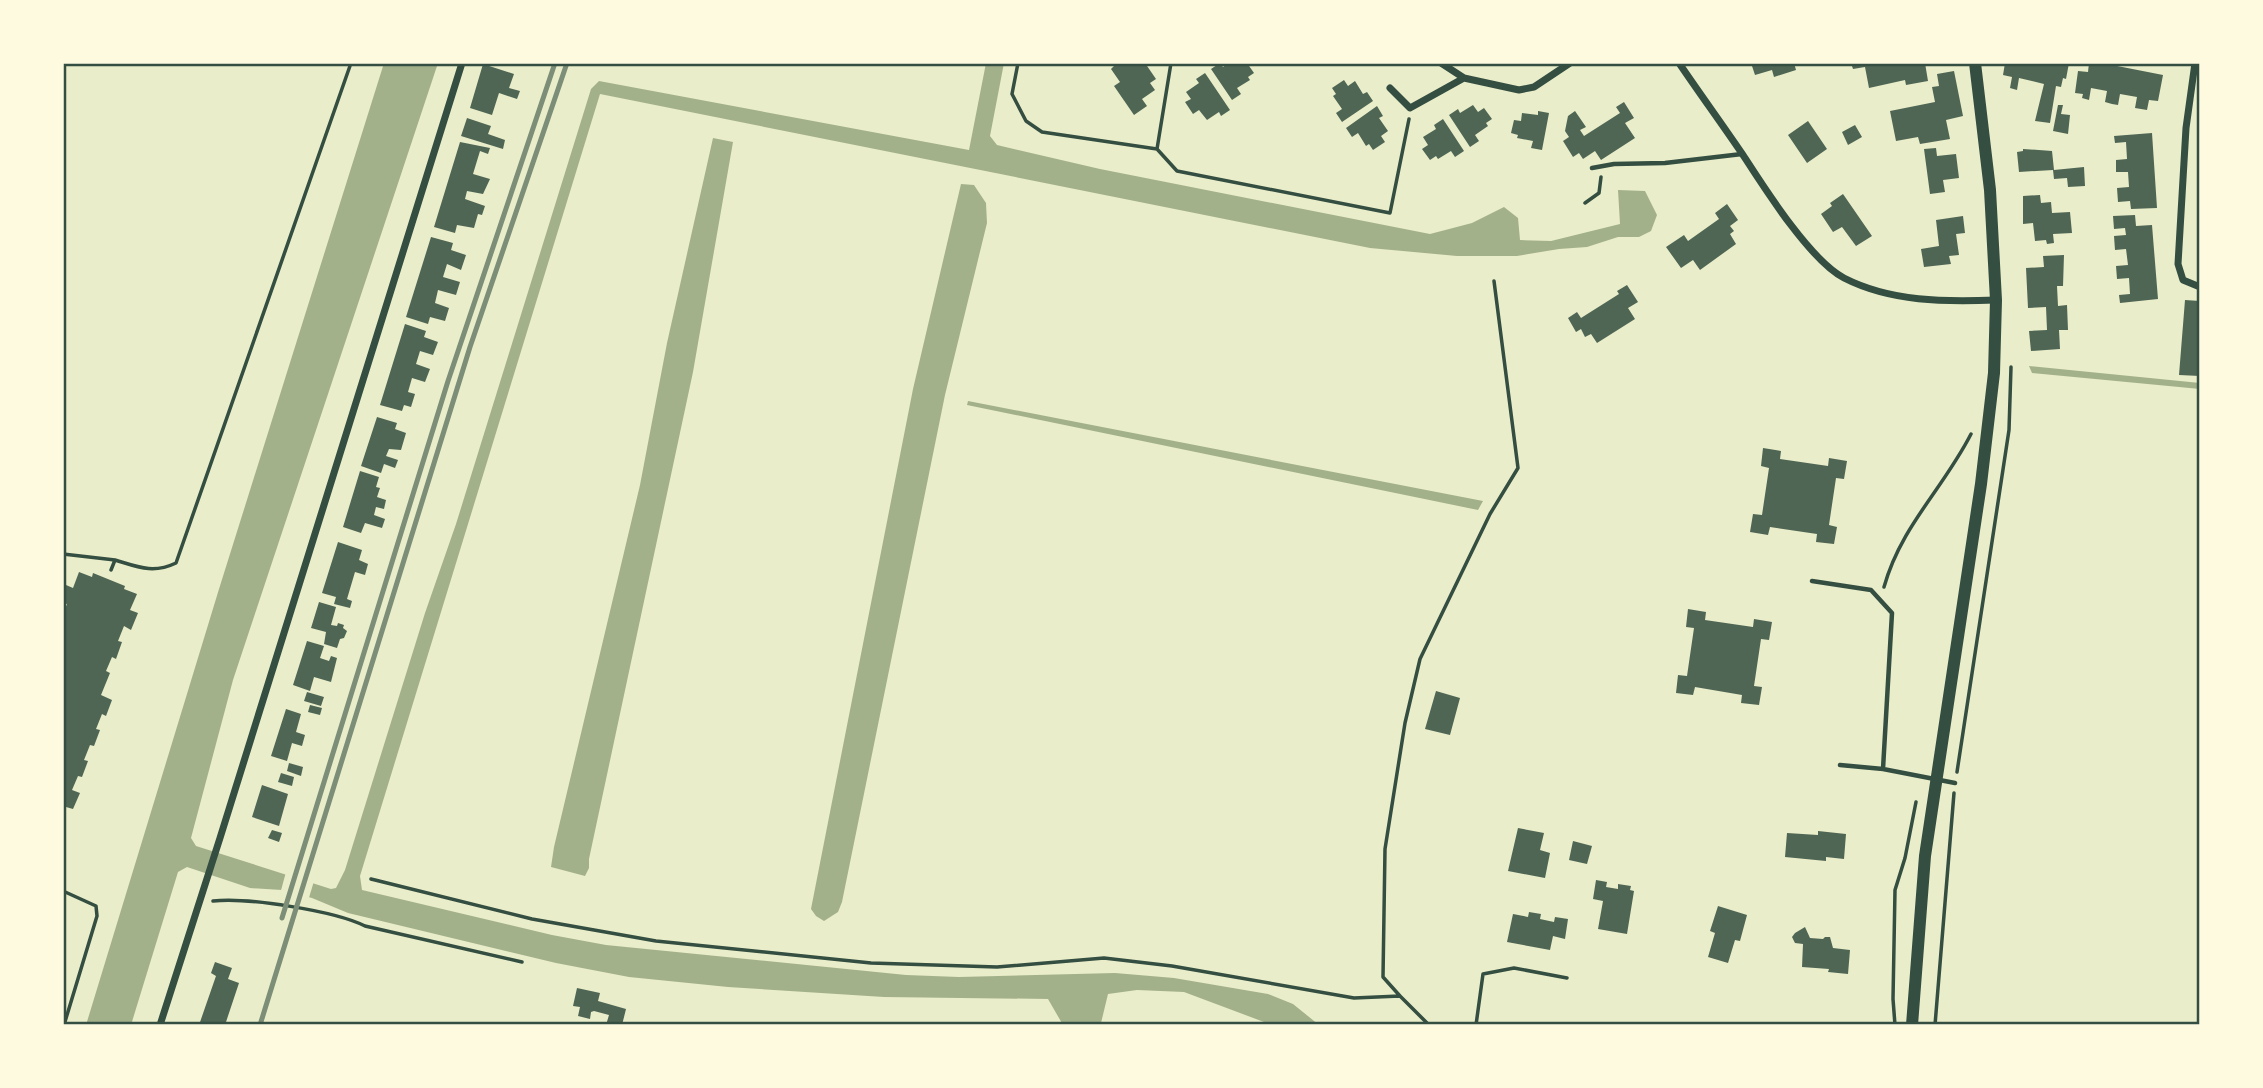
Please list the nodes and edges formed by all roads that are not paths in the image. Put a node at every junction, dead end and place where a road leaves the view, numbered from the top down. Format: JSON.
{"nodes":[{"id":1,"x":462,"y":63,"type":"edge"},
{"id":2,"x":1441,"y":63,"type":"edge"},
{"id":3,"x":1570,"y":63,"type":"edge"},
{"id":4,"x":1679,"y":63,"type":"edge"},
{"id":5,"x":1975,"y":63,"type":"edge"},
{"id":6,"x":2195,"y":63,"type":"edge"},
{"id":7,"x":1464,"y":78,"type":"junction"},
{"id":8,"x":1390,"y":88,"type":"dead end"},
{"id":9,"x":1742,"y":154,"type":"junction"},
{"id":10,"x":1592,"y":168,"type":"dead end"},
{"id":11,"x":2200,"y":287,"type":"edge"},
{"id":12,"x":1996,"y":300,"type":"junction"},
{"id":13,"x":1812,"y":581,"type":"dead end"},
{"id":14,"x":1840,"y":765,"type":"dead end"},
{"id":15,"x":1883,"y":769,"type":"junction"},
{"id":16,"x":1935,"y":780,"type":"junction"},
{"id":17,"x":1955,"y":783,"type":"road end"},
{"id":18,"x":160,"y":1025,"type":"edge"},
{"id":19,"x":1912,"y":1025,"type":"edge"}],
"edges":[{"from":1,"to":18,"type":"street"},
{"from":2,"to":7,"type":"street"},
{"from":3,"to":7,"type":"street"},
{"from":4,"to":9,"type":"street"},
{"from":5,"to":12,"type":"main road"},
{"from":6,"to":11,"type":"street"},
{"from":7,"to":8,"type":"street"},
{"from":9,"to":10,"type":"lane"},
{"from":9,"to":12,"type":"street"},
{"from":12,"to":16,"type":"main road"},
{"from":13,"to":15,"type":"lane"},
{"from":14,"to":15,"type":"lane"},
{"from":15,"to":16,"type":"lane"},
{"from":16,"to":17,"type":"lane"},
{"from":16,"to":19,"type":"main road"}]}
